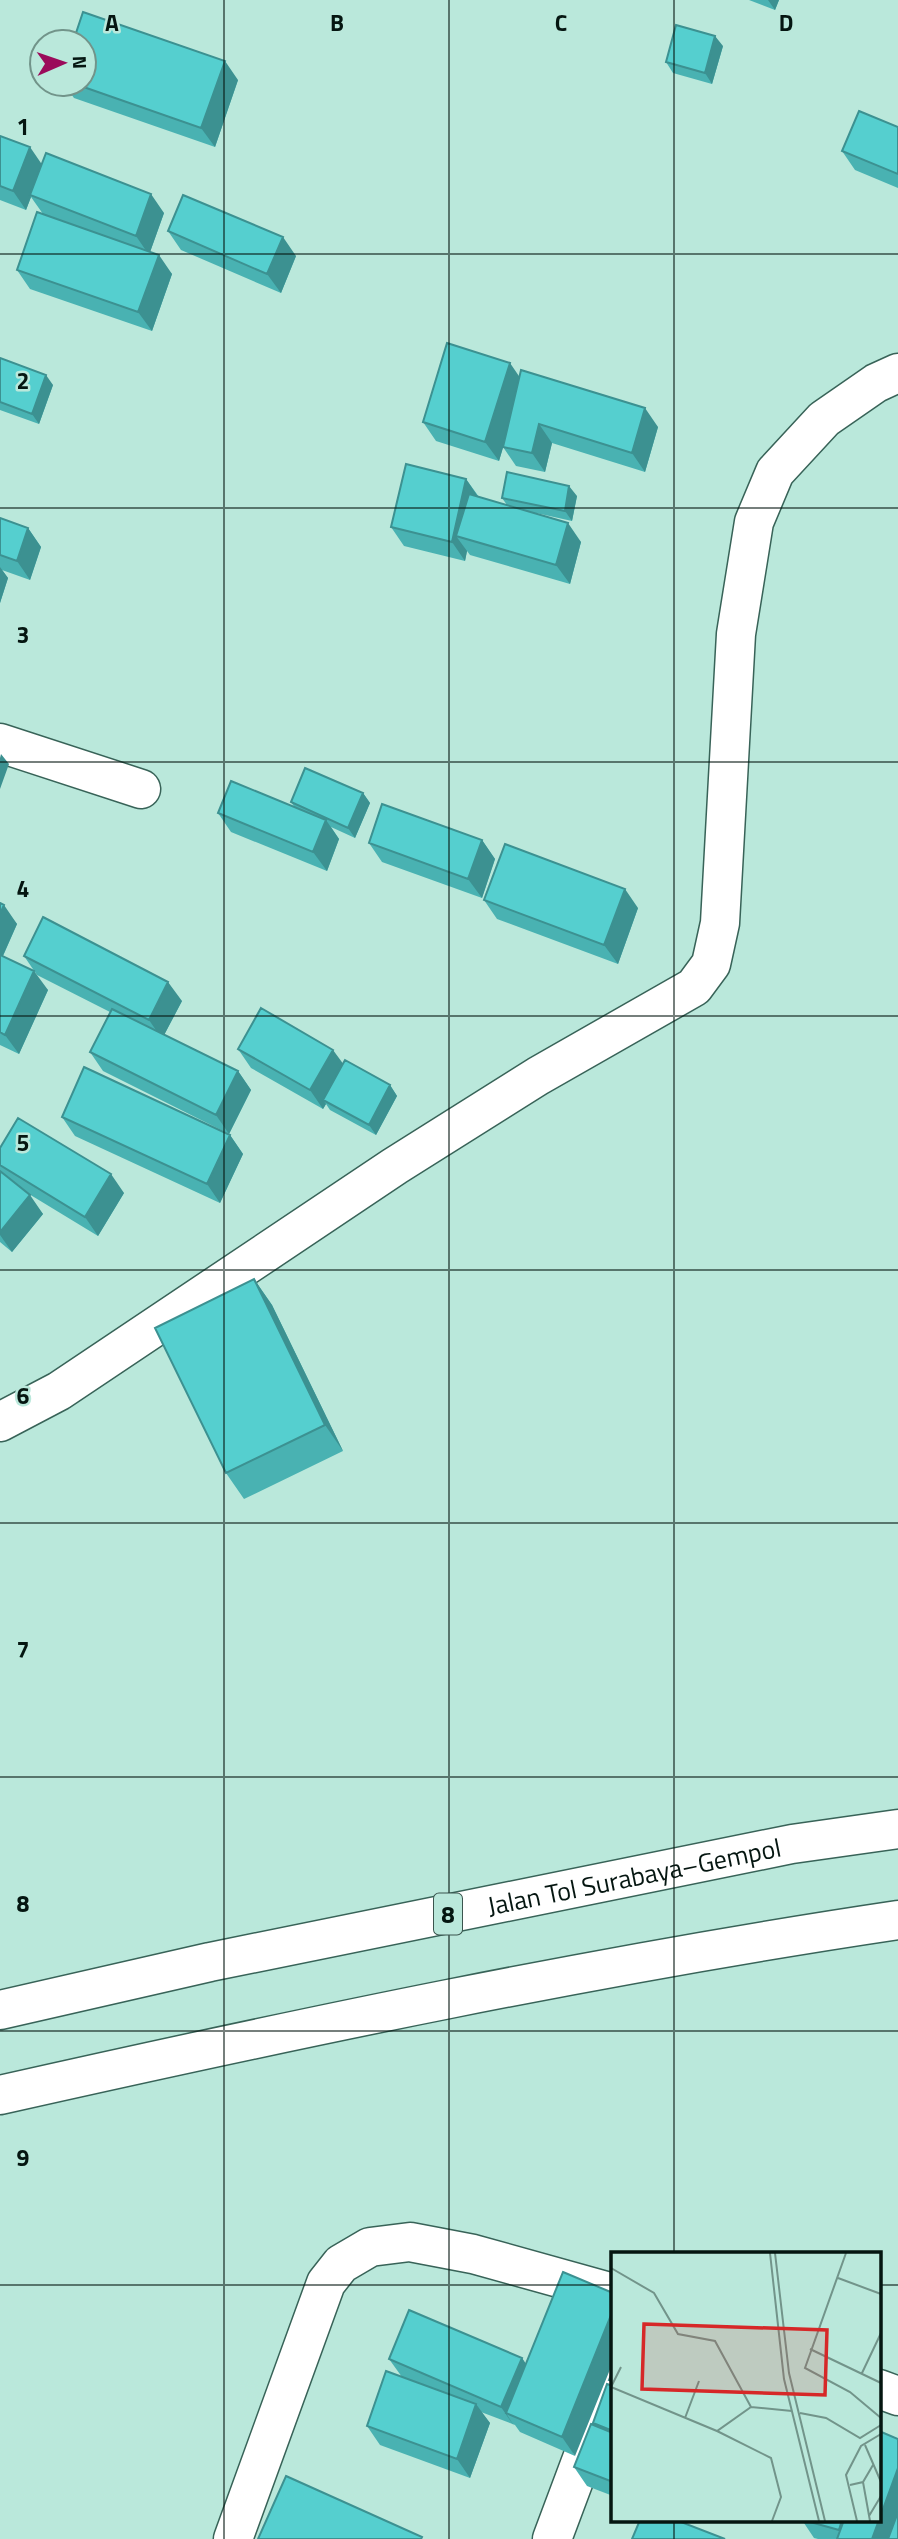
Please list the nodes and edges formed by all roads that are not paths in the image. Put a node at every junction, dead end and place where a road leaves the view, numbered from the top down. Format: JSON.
{"nodes":[{"id":1,"x":898,"y":373,"type":"edge"},
{"id":2,"x":0,"y":743,"type":"edge"},
{"id":3,"x":141,"y":789,"type":"dead end"},
{"id":4,"x":0,"y":1422,"type":"edge"},
{"id":5,"x":898,"y":1829,"type":"edge"},
{"id":6,"x":898,"y":1920,"type":"edge"},
{"id":7,"x":0,"y":2010,"type":"edge"},
{"id":8,"x":0,"y":2095,"type":"edge"},
{"id":9,"x":611,"y":2292,"type":"edge"},
{"id":10,"x":611,"y":2381,"type":"edge"},
{"id":11,"x":880,"y":2389,"type":"edge"},
{"id":12,"x":898,"y":2396,"type":"edge"},
{"id":13,"x":233,"y":2539,"type":"edge"},
{"id":14,"x":552,"y":2539,"type":"edge"}],
"edges":[{"from":1,"to":4,"type":"main road"},
{"from":2,"to":3,"type":"main road"},
{"from":5,"to":7,"type":"main road","name":"Jalan Tol Surabaya–Gempol","number":"8"},
{"from":6,"to":8,"type":"main road"},
{"from":9,"to":13,"type":"main road"},
{"from":10,"to":14,"type":"main road"},
{"from":11,"to":12,"type":"main road"}]}
